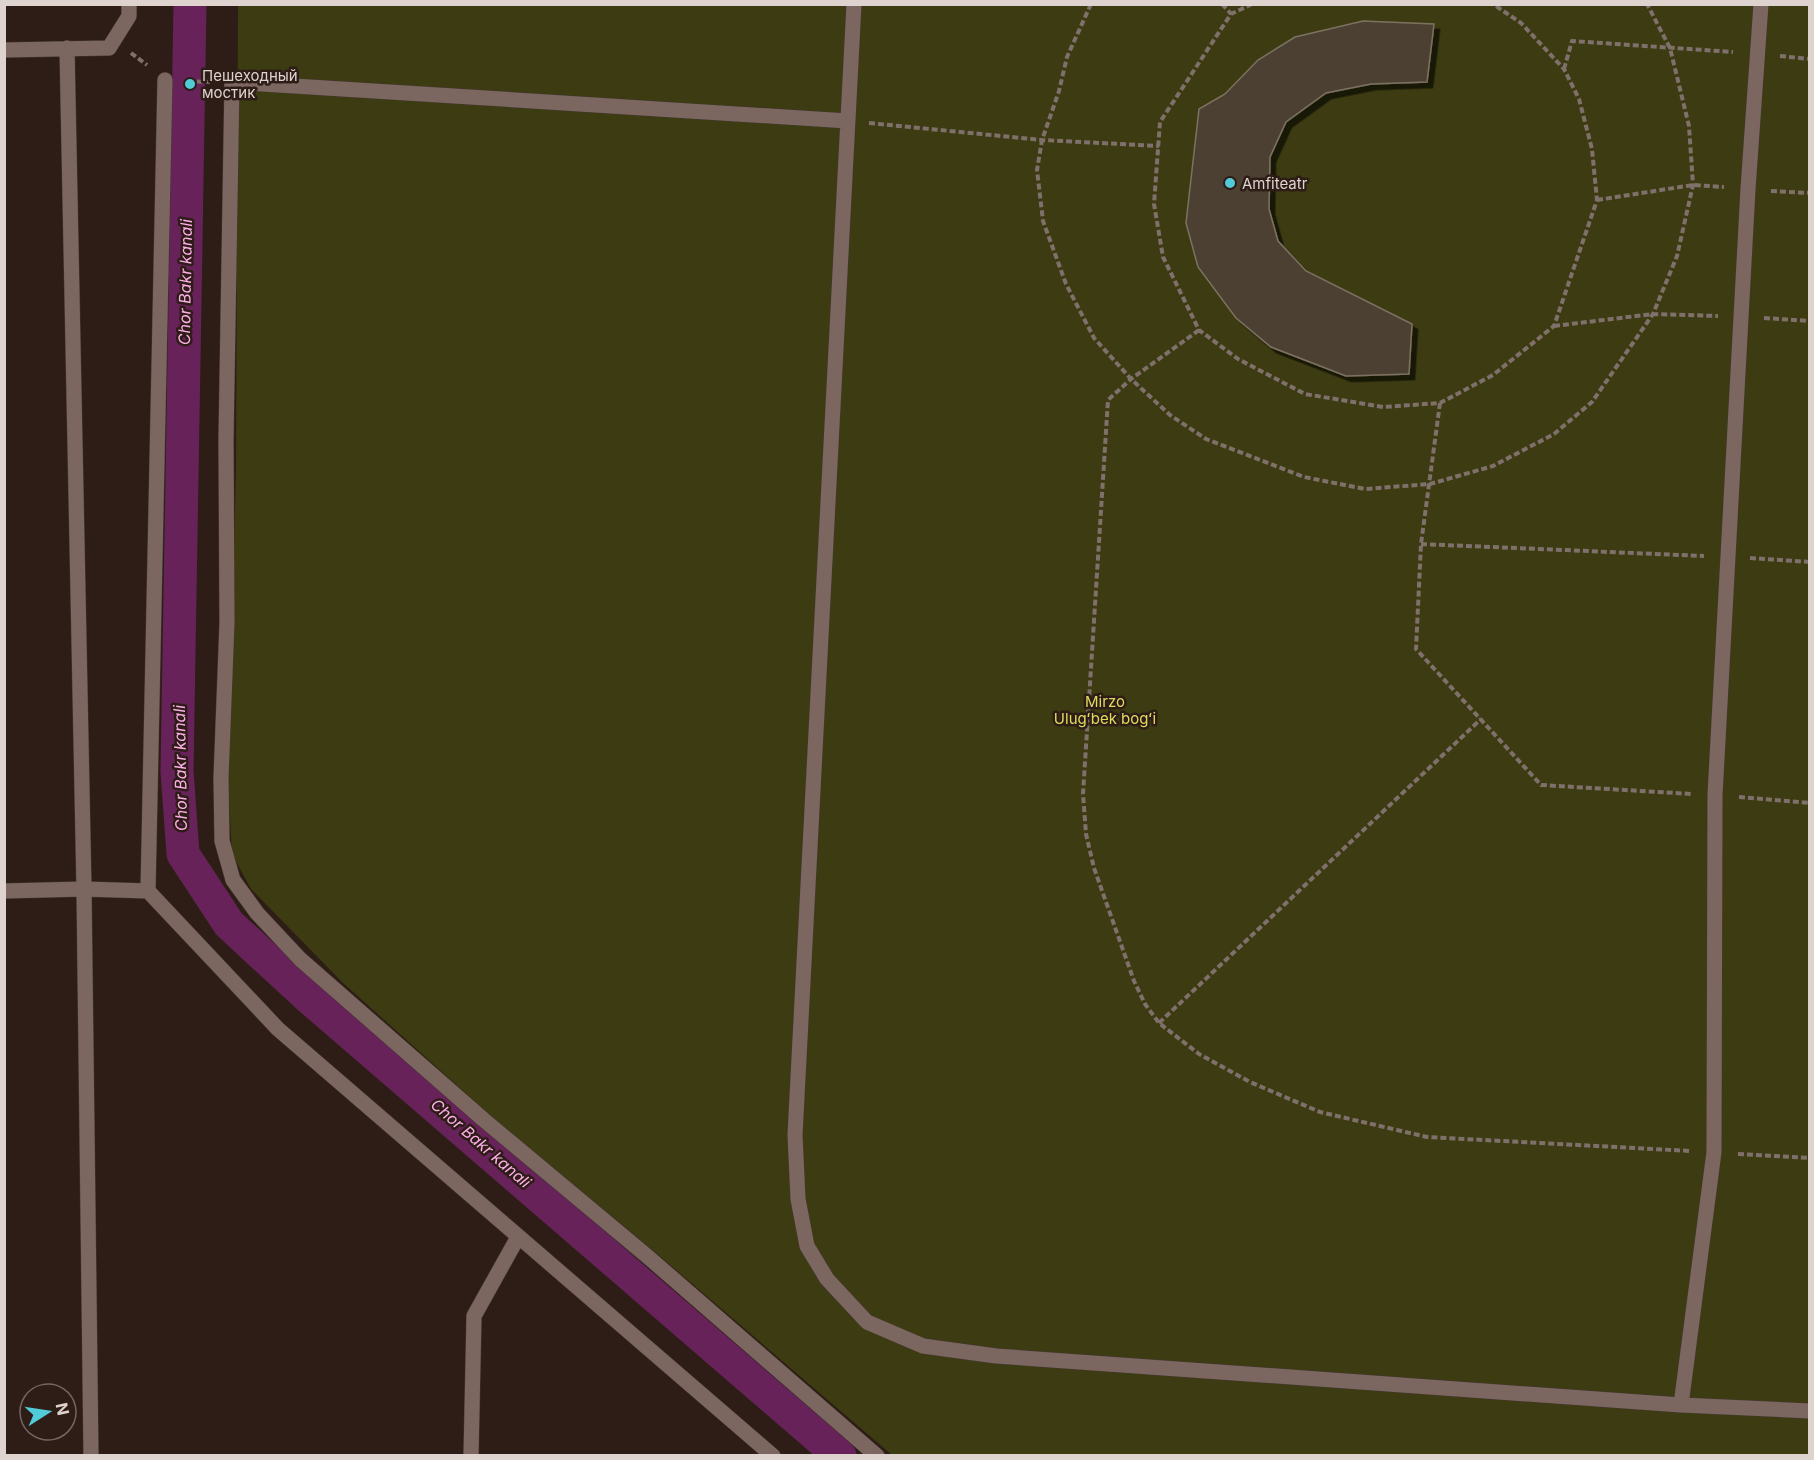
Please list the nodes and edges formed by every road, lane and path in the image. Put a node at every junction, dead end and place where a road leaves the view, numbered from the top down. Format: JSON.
{"nodes":[{"id":1,"x":129,"y":4,"type":"edge"},
{"id":2,"x":854,"y":4,"type":"edge"},
{"id":3,"x":1090,"y":4,"type":"edge"},
{"id":4,"x":1222,"y":4,"type":"edge"},
{"id":5,"x":1252,"y":4,"type":"edge"},
{"id":6,"x":1494,"y":4,"type":"edge"},
{"id":7,"x":1647,"y":4,"type":"edge"},
{"id":8,"x":1761,"y":4,"type":"edge"},
{"id":9,"x":1231,"y":14,"type":"junction"},
{"id":10,"x":114,"y":40,"type":"junction"},
{"id":11,"x":67,"y":48,"type":"junction"},
{"id":12,"x":1670,"y":48,"type":"junction"},
{"id":13,"x":4,"y":50,"type":"edge"},
{"id":14,"x":1757,"y":54,"type":"junction"},
{"id":15,"x":1809,"y":59,"type":"edge"},
{"id":16,"x":1564,"y":69,"type":"junction"},
{"id":17,"x":171,"y":81,"type":"junction"},
{"id":18,"x":219,"y":82,"type":"dead end"},
{"id":19,"x":848,"y":121,"type":"junction"},
{"id":20,"x":1042,"y":140,"type":"junction"},
{"id":21,"x":1159,"y":146,"type":"junction"},
{"id":22,"x":1693,"y":184,"type":"junction"},
{"id":23,"x":1748,"y":189,"type":"junction"},
{"id":24,"x":1809,"y":193,"type":"edge"},
{"id":25,"x":1597,"y":200,"type":"junction"},
{"id":26,"x":1653,"y":314,"type":"junction"},
{"id":27,"x":1741,"y":317,"type":"junction"},
{"id":28,"x":1809,"y":321,"type":"edge"},
{"id":29,"x":1554,"y":326,"type":"junction"},
{"id":30,"x":1200,"y":330,"type":"junction"},
{"id":31,"x":1131,"y":380,"type":"junction"},
{"id":32,"x":1440,"y":403,"type":"junction"},
{"id":33,"x":1430,"y":484,"type":"junction"},
{"id":34,"x":1421,"y":544,"type":"junction"},
{"id":35,"x":1728,"y":557,"type":"junction"},
{"id":36,"x":1809,"y":562,"type":"edge"},
{"id":37,"x":1481,"y":719,"type":"junction"},
{"id":38,"x":1715,"y":795,"type":"junction"},
{"id":39,"x":1809,"y":802,"type":"edge"},
{"id":40,"x":84,"y":889,"type":"junction"},
{"id":41,"x":4,"y":891,"type":"edge"},
{"id":42,"x":148,"y":891,"type":"junction"},
{"id":43,"x":1159,"y":1023,"type":"junction"},
{"id":44,"x":1713,"y":1152,"type":"junction"},
{"id":45,"x":1809,"y":1158,"type":"edge"},
{"id":46,"x":518,"y":1237,"type":"junction"},
{"id":47,"x":1681,"y":1405,"type":"junction"},
{"id":48,"x":1809,"y":1411,"type":"edge"},
{"id":49,"x":91,"y":1455,"type":"edge"},
{"id":50,"x":471,"y":1455,"type":"edge"},
{"id":51,"x":773,"y":1455,"type":"edge"},
{"id":52,"x":877,"y":1455,"type":"edge"}],
"edges":[{"from":1,"to":10,"type":"street"},
{"from":2,"to":19,"type":"street"},
{"from":3,"to":20,"type":"path"},
{"from":4,"to":9,"type":"path"},
{"from":5,"to":9,"type":"path"},
{"from":6,"to":16,"type":"path"},
{"from":7,"to":12,"type":"path"},
{"from":8,"to":14,"type":"street"},
{"from":9,"to":21,"type":"path"},
{"from":10,"to":11,"type":"street"},
{"from":10,"to":17,"type":"path"},
{"from":11,"to":13,"type":"street"},
{"from":11,"to":40,"type":"street"},
{"from":12,"to":14,"type":"path"},
{"from":12,"to":16,"type":"path"},
{"from":12,"to":22,"type":"path"},
{"from":14,"to":15,"type":"path"},
{"from":14,"to":23,"type":"street"},
{"from":16,"to":25,"type":"path"},
{"from":17,"to":18,"type":"path"},
{"from":17,"to":42,"type":"street"},
{"from":19,"to":20,"type":"path"},
{"from":19,"to":47,"type":"street"},
{"from":19,"to":52,"type":"street"},
{"from":20,"to":21,"type":"path"},
{"from":20,"to":31,"type":"path"},
{"from":21,"to":30,"type":"path"},
{"from":22,"to":23,"type":"path"},
{"from":22,"to":25,"type":"path"},
{"from":22,"to":26,"type":"path"},
{"from":23,"to":24,"type":"path"},
{"from":23,"to":27,"type":"street"},
{"from":25,"to":29,"type":"path"},
{"from":26,"to":27,"type":"path"},
{"from":26,"to":29,"type":"path"},
{"from":26,"to":33,"type":"path"},
{"from":27,"to":28,"type":"path"},
{"from":27,"to":35,"type":"street"},
{"from":29,"to":32,"type":"path"},
{"from":30,"to":31,"type":"path"},
{"from":30,"to":32,"type":"path"},
{"from":31,"to":33,"type":"path"},
{"from":31,"to":43,"type":"path"},
{"from":32,"to":33,"type":"path"},
{"from":33,"to":34,"type":"path"},
{"from":34,"to":35,"type":"path"},
{"from":34,"to":37,"type":"path"},
{"from":35,"to":36,"type":"path"},
{"from":35,"to":38,"type":"street"},
{"from":37,"to":38,"type":"path"},
{"from":37,"to":43,"type":"path"},
{"from":38,"to":39,"type":"path"},
{"from":38,"to":44,"type":"street"},
{"from":40,"to":41,"type":"street"},
{"from":40,"to":42,"type":"street"},
{"from":40,"to":49,"type":"street"},
{"from":42,"to":46,"type":"street"},
{"from":43,"to":44,"type":"path"},
{"from":44,"to":45,"type":"path"},
{"from":44,"to":47,"type":"street"},
{"from":46,"to":50,"type":"street"},
{"from":46,"to":51,"type":"street"},
{"from":47,"to":48,"type":"street"}]}
